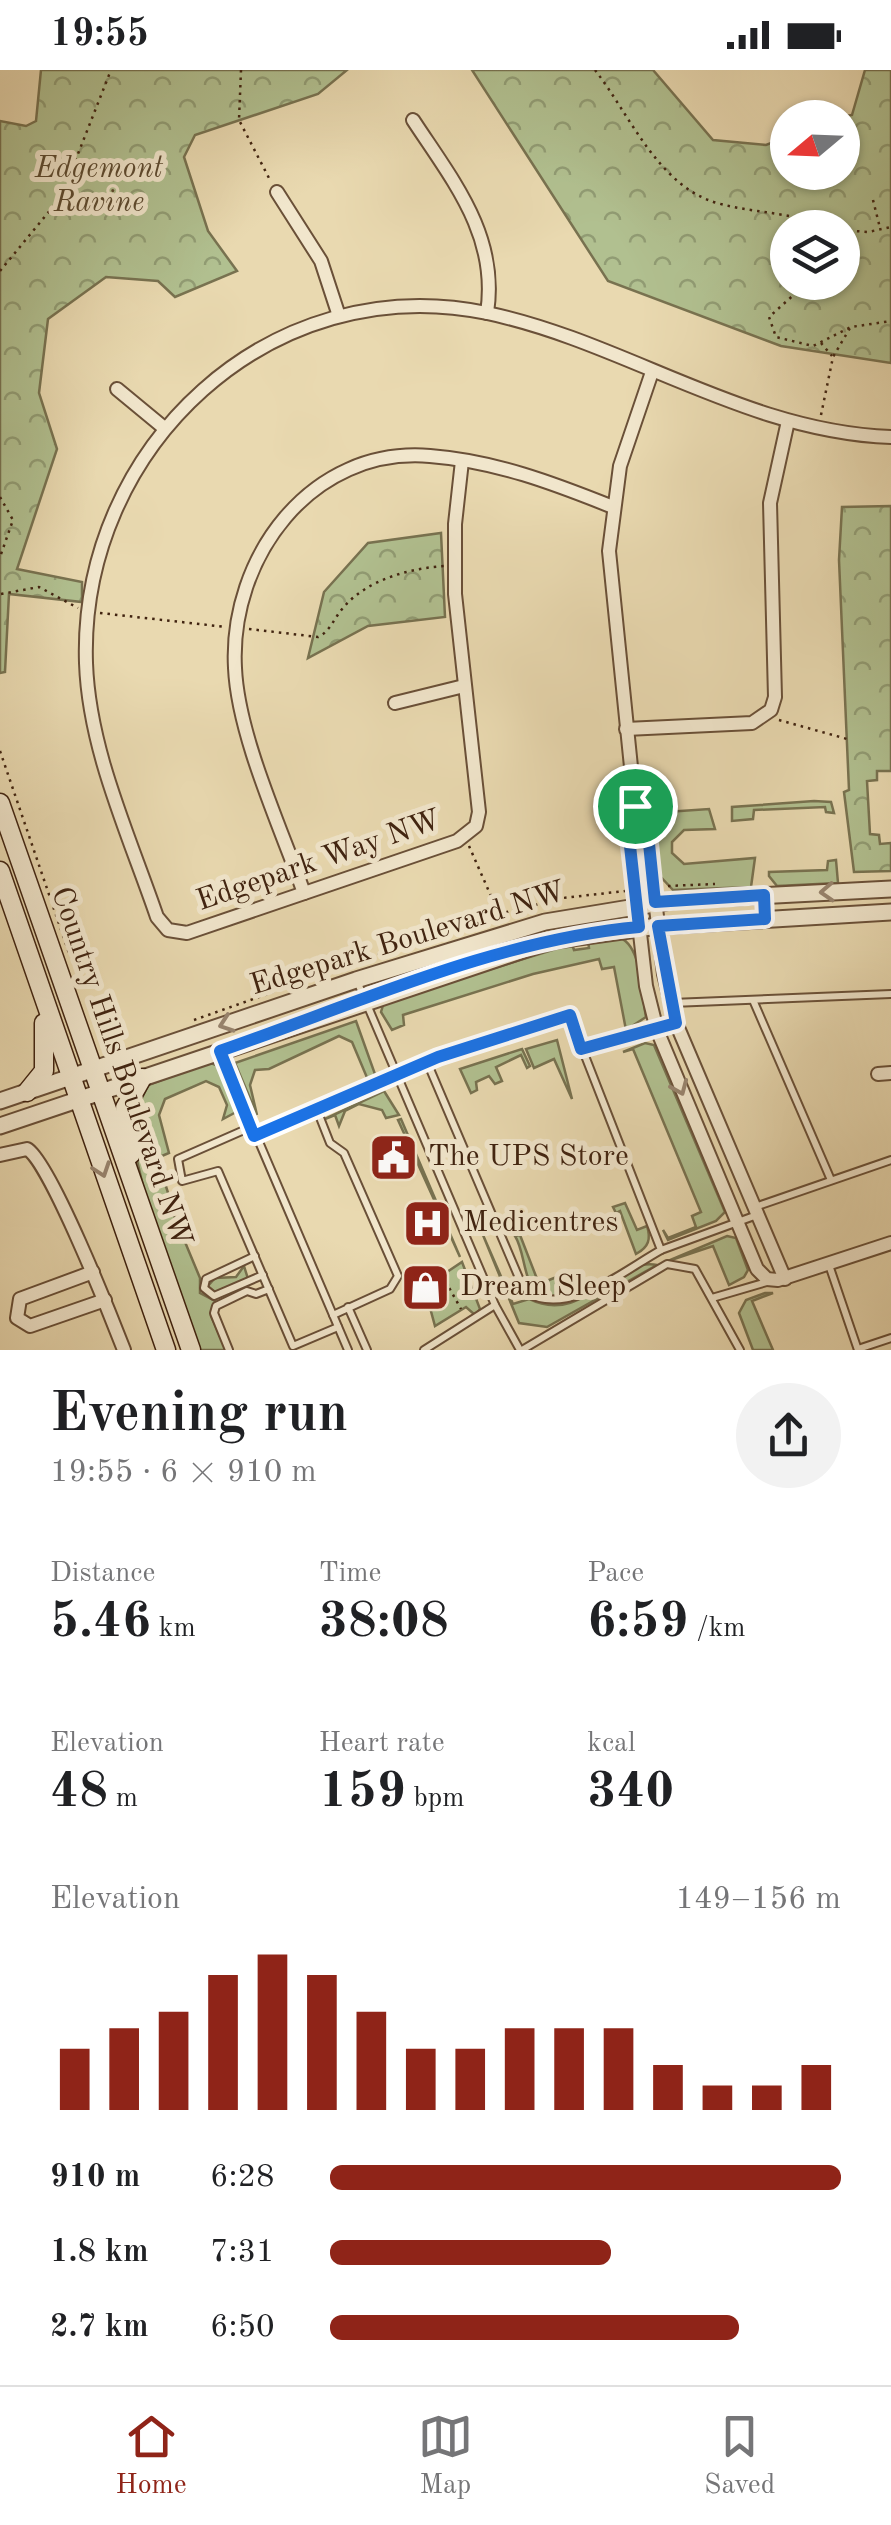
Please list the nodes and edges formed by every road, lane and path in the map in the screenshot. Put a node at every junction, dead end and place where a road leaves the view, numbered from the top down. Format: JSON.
{"nodes":[{"id":1,"x":112,"y":70,"type":"edge"},
{"id":2,"x":241,"y":70,"type":"edge"},
{"id":3,"x":595,"y":70,"type":"edge"},
{"id":4,"x":413,"y":120,"type":"dead end"},
{"id":5,"x":267,"y":176,"type":"dead end"},
{"id":6,"x":277,"y":192,"type":"dead end"},
{"id":7,"x":872,"y":200,"type":"dead end"},
{"id":8,"x":772,"y":210,"type":"edge"},
{"id":9,"x":891,"y":227,"type":"edge"},
{"id":10,"x":860,"y":230,"type":"edge"},
{"id":11,"x":880,"y":230,"type":"junction"},
{"id":12,"x":0,"y":271,"type":"edge"},
{"id":13,"x":786,"y":300,"type":"edge"},
{"id":14,"x":487,"y":313,"type":"junction"},
{"id":15,"x":339,"y":316,"type":"junction"},
{"id":16,"x":891,"y":321,"type":"edge"},
{"id":17,"x":850,"y":327,"type":"junction"},
{"id":18,"x":820,"y":343,"type":"junction"},
{"id":19,"x":833,"y":357,"type":"junction"},
{"id":20,"x":652,"y":372,"type":"junction"},
{"id":21,"x":117,"y":389,"type":"dead end"},
{"id":22,"x":788,"y":421,"type":"junction"},
{"id":23,"x":164,"y":427,"type":"junction"},
{"id":24,"x":819,"y":428,"type":"junction"},
{"id":25,"x":891,"y":437,"type":"edge"},
{"id":26,"x":462,"y":461,"type":"junction"},
{"id":27,"x":0,"y":497,"type":"edge"},
{"id":28,"x":613,"y":507,"type":"junction"},
{"id":29,"x":0,"y":557,"type":"edge"},
{"id":30,"x":454,"y":566,"type":"junction"},
{"id":31,"x":0,"y":593,"type":"edge"},
{"id":32,"x":88,"y":611,"type":"junction"},
{"id":33,"x":236,"y":627,"type":"junction"},
{"id":34,"x":464,"y":686,"type":"junction"},
{"id":35,"x":395,"y":703,"type":"dead end"},
{"id":36,"x":769,"y":714,"type":"junction"},
{"id":37,"x":626,"y":729,"type":"junction"},
{"id":38,"x":846,"y":739,"type":"dead end"},
{"id":39,"x":0,"y":752,"type":"edge"},
{"id":40,"x":0,"y":802,"type":"edge"},
{"id":41,"x":635,"y":806,"type":"junction"},
{"id":42,"x":465,"y":838,"type":"junction"},
{"id":43,"x":0,"y":871,"type":"edge"},
{"id":44,"x":891,"y":889,"type":"edge"},
{"id":45,"x":304,"y":894,"type":"junction"},
{"id":46,"x":764,"y":895,"type":"junction"},
{"id":47,"x":655,"y":902,"type":"junction"},
{"id":48,"x":637,"y":905,"type":"junction"},
{"id":49,"x":891,"y":912,"type":"edge"},
{"id":50,"x":499,"y":913,"type":"dead end"},
{"id":51,"x":765,"y":919,"type":"junction"},
{"id":52,"x":658,"y":926,"type":"junction"},
{"id":53,"x":639,"y":927,"type":"junction"},
{"id":54,"x":71,"y":960,"type":"dead end"},
{"id":55,"x":356,"y":980,"type":"junction"},
{"id":56,"x":891,"y":994,"type":"edge"},
{"id":57,"x":42,"y":998,"type":"junction"},
{"id":58,"x":753,"y":1000,"type":"junction"},
{"id":59,"x":363,"y":1002,"type":"junction"},
{"id":60,"x":670,"y":1004,"type":"junction"},
{"id":61,"x":676,"y":1023,"type":"junction"},
{"id":62,"x":656,"y":1030,"type":"junction"},
{"id":63,"x":100,"y":1040,"type":"dead end"},
{"id":64,"x":581,"y":1049,"type":"junction"},
{"id":65,"x":220,"y":1051,"type":"junction"},
{"id":66,"x":106,"y":1053,"type":"dead end"},
{"id":67,"x":427,"y":1062,"type":"junction"},
{"id":68,"x":92,"y":1070,"type":"junction"},
{"id":69,"x":397,"y":1075,"type":"junction"},
{"id":70,"x":70,"y":1078,"type":"junction"},
{"id":71,"x":142,"y":1078,"type":"junction"},
{"id":72,"x":27,"y":1092,"type":"junction"},
{"id":73,"x":100,"y":1092,"type":"junction"},
{"id":74,"x":78,"y":1100,"type":"junction"},
{"id":75,"x":0,"y":1101,"type":"edge"},
{"id":76,"x":317,"y":1110,"type":"junction"},
{"id":77,"x":0,"y":1126,"type":"edge"},
{"id":78,"x":251,"y":1127,"type":"junction"},
{"id":79,"x":254,"y":1136,"type":"junction"},
{"id":80,"x":0,"y":1155,"type":"edge"},
{"id":81,"x":891,"y":1160,"type":"edge"},
{"id":82,"x":830,"y":1180,"type":"junction"},
{"id":83,"x":141,"y":1208,"type":"junction"},
{"id":84,"x":756,"y":1211,"type":"junction"},
{"id":85,"x":738,"y":1223,"type":"junction"},
{"id":86,"x":891,"y":1243,"type":"edge"},
{"id":87,"x":661,"y":1250,"type":"junction"},
{"id":88,"x":255,"y":1256,"type":"junction"},
{"id":89,"x":829,"y":1264,"type":"junction"},
{"id":90,"x":92,"y":1272,"type":"junction"},
{"id":91,"x":263,"y":1275,"type":"junction"},
{"id":92,"x":442,"y":1276,"type":"dead end"},
{"id":93,"x":778,"y":1279,"type":"junction"},
{"id":94,"x":269,"y":1289,"type":"junction"},
{"id":95,"x":712,"y":1298,"type":"junction"},
{"id":96,"x":105,"y":1300,"type":"junction"},
{"id":97,"x":495,"y":1305,"type":"junction"},
{"id":98,"x":348,"y":1308,"type":"junction"},
{"id":99,"x":461,"y":1309,"type":"dead end"},
{"id":100,"x":333,"y":1315,"type":"junction"},
{"id":101,"x":338,"y":1327,"type":"junction"},
{"id":102,"x":891,"y":1338,"type":"edge"},
{"id":103,"x":294,"y":1348,"type":"edge"},
{"id":104,"x":858,"y":1349,"type":"edge"},
{"id":105,"x":124,"y":1350,"type":"edge"},
{"id":106,"x":166,"y":1350,"type":"edge"},
{"id":107,"x":192,"y":1350,"type":"edge"},
{"id":108,"x":229,"y":1350,"type":"edge"},
{"id":109,"x":348,"y":1350,"type":"edge"},
{"id":110,"x":366,"y":1350,"type":"edge"},
{"id":111,"x":424,"y":1350,"type":"edge"},
{"id":112,"x":521,"y":1350,"type":"edge"},
{"id":113,"x":740,"y":1350,"type":"edge"}],
"edges":[{"from":1,"to":12,"type":"path"},
{"from":2,"to":5,"type":"path"},
{"from":3,"to":8,"type":"path"},
{"from":4,"to":14,"type":"street"},
{"from":6,"to":15,"type":"street"},
{"from":7,"to":11,"type":"path"},
{"from":9,"to":11,"type":"path"},
{"from":10,"to":11,"type":"path"},
{"from":13,"to":18,"type":"path"},
{"from":14,"to":15,"type":"street","name":"Edgepark Way NW"},
{"from":14,"to":20,"type":"street","name":"Edgepark Way NW"},
{"from":15,"to":23,"type":"street","name":"Edgepark Way NW"},
{"from":16,"to":17,"type":"path"},
{"from":17,"to":18,"type":"path"},
{"from":17,"to":19,"type":"path"},
{"from":18,"to":19,"type":"path"},
{"from":19,"to":24,"type":"path"},
{"from":20,"to":22,"type":"street","name":"Edgepark Way NW"},
{"from":20,"to":28,"type":"street"},
{"from":21,"to":23,"type":"street"},
{"from":22,"to":24,"type":"street","name":"Edgepark Way NW"},
{"from":22,"to":36,"type":"street"},
{"from":23,"to":32,"type":"street","name":"Edgepark Way NW"},
{"from":24,"to":25,"type":"street","name":"Edgepark Way NW"},
{"from":26,"to":28,"type":"street"},
{"from":26,"to":30,"type":"street","name":"Edgepark Way NW"},
{"from":26,"to":33,"type":"street"},
{"from":27,"to":29,"type":"path"},
{"from":28,"to":37,"type":"street"},
{"from":30,"to":33,"type":"path"},
{"from":30,"to":34,"type":"street","name":"Edgepark Way NW"},
{"from":31,"to":32,"type":"path"},
{"from":32,"to":33,"type":"path"},
{"from":32,"to":45,"type":"street","name":"Edgepark Way NW"},
{"from":33,"to":45,"type":"street"},
{"from":34,"to":35,"type":"street"},
{"from":34,"to":42,"type":"street","name":"Edgepark Way NW"},
{"from":36,"to":37,"type":"street"},
{"from":36,"to":38,"type":"path"},
{"from":37,"to":41,"type":"street"},
{"from":39,"to":54,"type":"path"},
{"from":40,"to":68,"type":"main road","name":"Country Hills Boulevard NW"},
{"from":41,"to":47,"type":"street"},
{"from":41,"to":48,"type":"street"},
{"from":42,"to":45,"type":"street","name":"Edgepark Way NW"},
{"from":42,"to":50,"type":"path"},
{"from":43,"to":57,"type":"main road","name":"Country Hills Boulevard NW"},
{"from":44,"to":46,"type":"street","name":"Edgepark Boulevard NW","one_way":true},
{"from":46,"to":47,"type":"street","name":"Edgepark Boulevard NW"},
{"from":46,"to":51,"type":"street"},
{"from":47,"to":48,"type":"street","name":"Edgepark Boulevard NW"},
{"from":47,"to":52,"type":"street"},
{"from":48,"to":53,"type":"street"},
{"from":48,"to":55,"type":"street","name":"Edgepark Boulevard NW"},
{"from":49,"to":51,"type":"street","name":"Edgepark Boulevard NW"},
{"from":51,"to":52,"type":"street","name":"Edgepark Boulevard NW"},
{"from":52,"to":53,"type":"street","name":"Edgepark Boulevard NW"},
{"from":52,"to":60,"type":"street"},
{"from":53,"to":59,"type":"street","name":"Edgepark Boulevard NW"},
{"from":53,"to":62,"type":"street"},
{"from":55,"to":59,"type":"lane"},
{"from":55,"to":68,"type":"street","name":"Edgepark Boulevard NW","one_way":true},
{"from":56,"to":58,"type":"lane"},
{"from":57,"to":70,"type":"main road","name":"Country Hills Boulevard NW"},
{"from":57,"to":72,"type":"main road"},
{"from":58,"to":60,"type":"lane"},
{"from":58,"to":82,"type":"lane"},
{"from":59,"to":65,"type":"street","name":"Edgepark Boulevard NW"},
{"from":59,"to":69,"type":"lane"},
{"from":60,"to":61,"type":"street"},
{"from":61,"to":62,"type":"lane"},
{"from":61,"to":84,"type":"street"},
{"from":62,"to":64,"type":"lane"},
{"from":62,"to":85,"type":"street","one_way":true},
{"from":63,"to":66,"type":"path"},
{"from":64,"to":67,"type":"lane"},
{"from":64,"to":87,"type":"lane"},
{"from":65,"to":71,"type":"street","name":"Edgepark Boulevard NW"},
{"from":65,"to":78,"type":"lane"},
{"from":67,"to":69,"type":"lane"},
{"from":67,"to":87,"type":"lane"},
{"from":68,"to":70,"type":"street","name":"Edgepark Boulevard NW"},
{"from":68,"to":73,"type":"main road","name":"Country Hills Boulevard NW"},
{"from":69,"to":76,"type":"lane"},
{"from":69,"to":97,"type":"lane"},
{"from":70,"to":72,"type":"street","name":"Edgepark Boulevard NW"},
{"from":70,"to":74,"type":"main road","name":"Country Hills Boulevard NW"},
{"from":71,"to":73,"type":"street","name":"Edgepark Boulevard NW"},
{"from":71,"to":83,"type":"main road"},
{"from":72,"to":75,"type":"street","name":"Edgepark Boulevard NW"},
{"from":73,"to":74,"type":"street","name":"Edgepark Boulevard NW"},
{"from":73,"to":83,"type":"main road","name":"Country Hills Boulevard NW"},
{"from":74,"to":77,"type":"street","name":"Edgepark Boulevard NW"},
{"from":74,"to":106,"type":"main road","name":"Country Hills Boulevard NW","one_way":true},
{"from":76,"to":79,"type":"lane"},
{"from":76,"to":98,"type":"lane"},
{"from":78,"to":79,"type":"lane"},
{"from":78,"to":88,"type":"lane"},
{"from":79,"to":100,"type":"lane"},
{"from":80,"to":90,"type":"street"},
{"from":81,"to":82,"type":"lane"},
{"from":82,"to":84,"type":"lane"},
{"from":83,"to":107,"type":"main road","name":"Country Hills Boulevard NW"},
{"from":84,"to":85,"type":"lane"},
{"from":84,"to":93,"type":"street"},
{"from":85,"to":87,"type":"lane"},
{"from":85,"to":93,"type":"street"},
{"from":86,"to":89,"type":"street"},
{"from":88,"to":91,"type":"lane"},
{"from":88,"to":91,"type":"lane"},
{"from":89,"to":93,"type":"street"},
{"from":89,"to":104,"type":"lane"},
{"from":90,"to":96,"type":"street"},
{"from":90,"to":96,"type":"street"},
{"from":91,"to":94,"type":"lane"},
{"from":92,"to":99,"type":"path"},
{"from":93,"to":95,"type":"lane"},
{"from":94,"to":103,"type":"lane"},
{"from":94,"to":108,"type":"lane"},
{"from":95,"to":112,"type":"lane"},
{"from":95,"to":113,"type":"lane"},
{"from":96,"to":105,"type":"street"},
{"from":97,"to":111,"type":"lane"},
{"from":97,"to":112,"type":"lane"},
{"from":98,"to":100,"type":"lane"},
{"from":98,"to":110,"type":"lane"},
{"from":100,"to":101,"type":"lane"},
{"from":101,"to":103,"type":"lane"},
{"from":101,"to":109,"type":"lane"},
{"from":102,"to":104,"type":"lane"}]}
